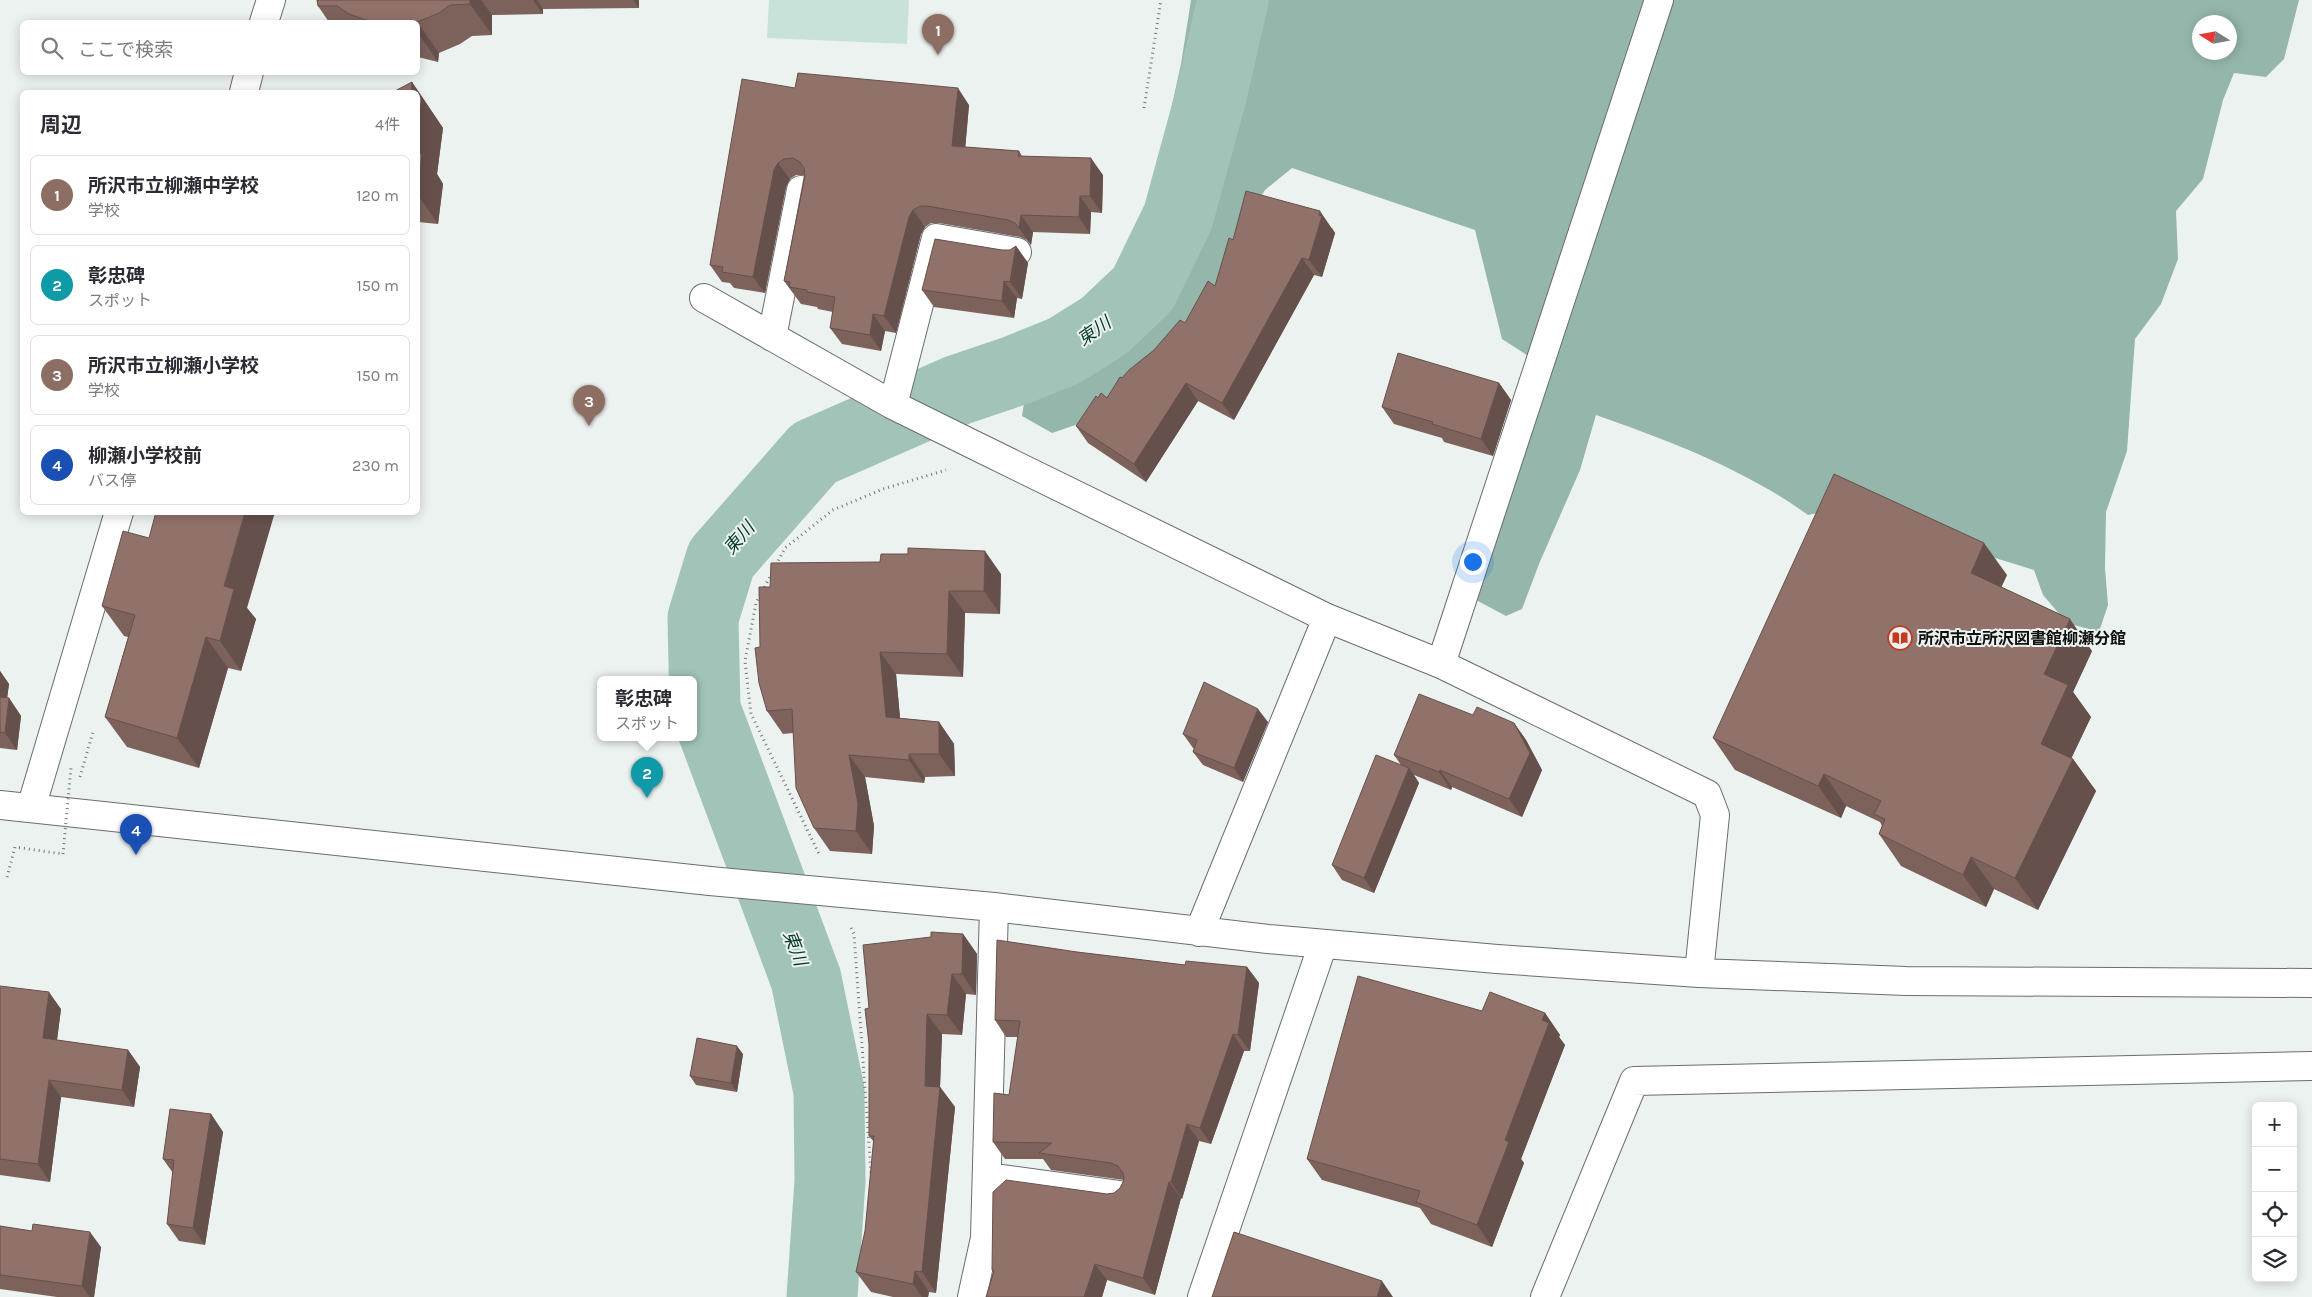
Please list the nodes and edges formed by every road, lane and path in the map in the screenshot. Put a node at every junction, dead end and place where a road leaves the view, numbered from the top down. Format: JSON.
{"nodes":[{"id":1,"x":271,"y":0,"type":"edge"},
{"id":2,"x":1161,"y":0,"type":"edge"},
{"id":3,"x":1660,"y":0,"type":"edge"},
{"id":4,"x":265,"y":20,"type":"edge"},
{"id":5,"x":249,"y":75,"type":"edge"},
{"id":6,"x":245,"y":90,"type":"edge"},
{"id":7,"x":1144,"y":108,"type":"dead end"},
{"id":8,"x":801,"y":190,"type":"edge"},
{"id":9,"x":1017,"y":252,"type":"edge"},
{"id":10,"x":704,"y":298,"type":"dead end"},
{"id":11,"x":772,"y":336,"type":"junction"},
{"id":12,"x":893,"y":405,"type":"junction"},
{"id":13,"x":984,"y":450,"type":"junction"},
{"id":14,"x":118,"y":515,"type":"edge"},
{"id":15,"x":1327,"y":618,"type":"junction"},
{"id":16,"x":1441,"y":664,"type":"junction"},
{"id":17,"x":71,"y":768,"type":"dead end"},
{"id":18,"x":0,"y":805,"type":"edge"},
{"id":19,"x":31,"y":808,"type":"junction"},
{"id":20,"x":7,"y":877,"type":"dead end"},
{"id":21,"x":839,"y":894,"type":"junction"},
{"id":22,"x":994,"y":907,"type":"junction"},
{"id":23,"x":1199,"y":932,"type":"junction"},
{"id":24,"x":1323,"y":944,"type":"junction"},
{"id":25,"x":1699,"y":973,"type":"junction"},
{"id":26,"x":2312,"y":983,"type":"edge"},
{"id":27,"x":2312,"y":1066,"type":"edge"},
{"id":28,"x":871,"y":1173,"type":"edge"},
{"id":29,"x":986,"y":1177,"type":"junction"},
{"id":30,"x":1120,"y":1195,"type":"edge"},
{"id":31,"x":972,"y":1297,"type":"edge"},
{"id":32,"x":1202,"y":1297,"type":"edge"},
{"id":33,"x":1544,"y":1297,"type":"edge"}],
"edges":[{"from":1,"to":4,"type":"street"},
{"from":2,"to":7,"type":"path"},
{"from":3,"to":16,"type":"street"},
{"from":5,"to":6,"type":"street"},
{"from":8,"to":11,"type":"street"},
{"from":9,"to":12,"type":"street"},
{"from":10,"to":11,"type":"street"},
{"from":11,"to":12,"type":"street"},
{"from":12,"to":13,"type":"street"},
{"from":13,"to":15,"type":"street"},
{"from":13,"to":21,"type":"path"},
{"from":14,"to":19,"type":"street"},
{"from":15,"to":16,"type":"street"},
{"from":15,"to":23,"type":"street"},
{"from":16,"to":25,"type":"street"},
{"from":17,"to":20,"type":"path","bridge":true},
{"from":18,"to":19,"type":"street"},
{"from":19,"to":21,"type":"street"},
{"from":21,"to":22,"type":"street"},
{"from":21,"to":28,"type":"path"},
{"from":22,"to":23,"type":"street"},
{"from":22,"to":29,"type":"street"},
{"from":23,"to":24,"type":"street"},
{"from":24,"to":25,"type":"street"},
{"from":24,"to":32,"type":"street"},
{"from":25,"to":26,"type":"street"},
{"from":27,"to":33,"type":"street"},
{"from":29,"to":30,"type":"street"},
{"from":29,"to":31,"type":"street"}]}
